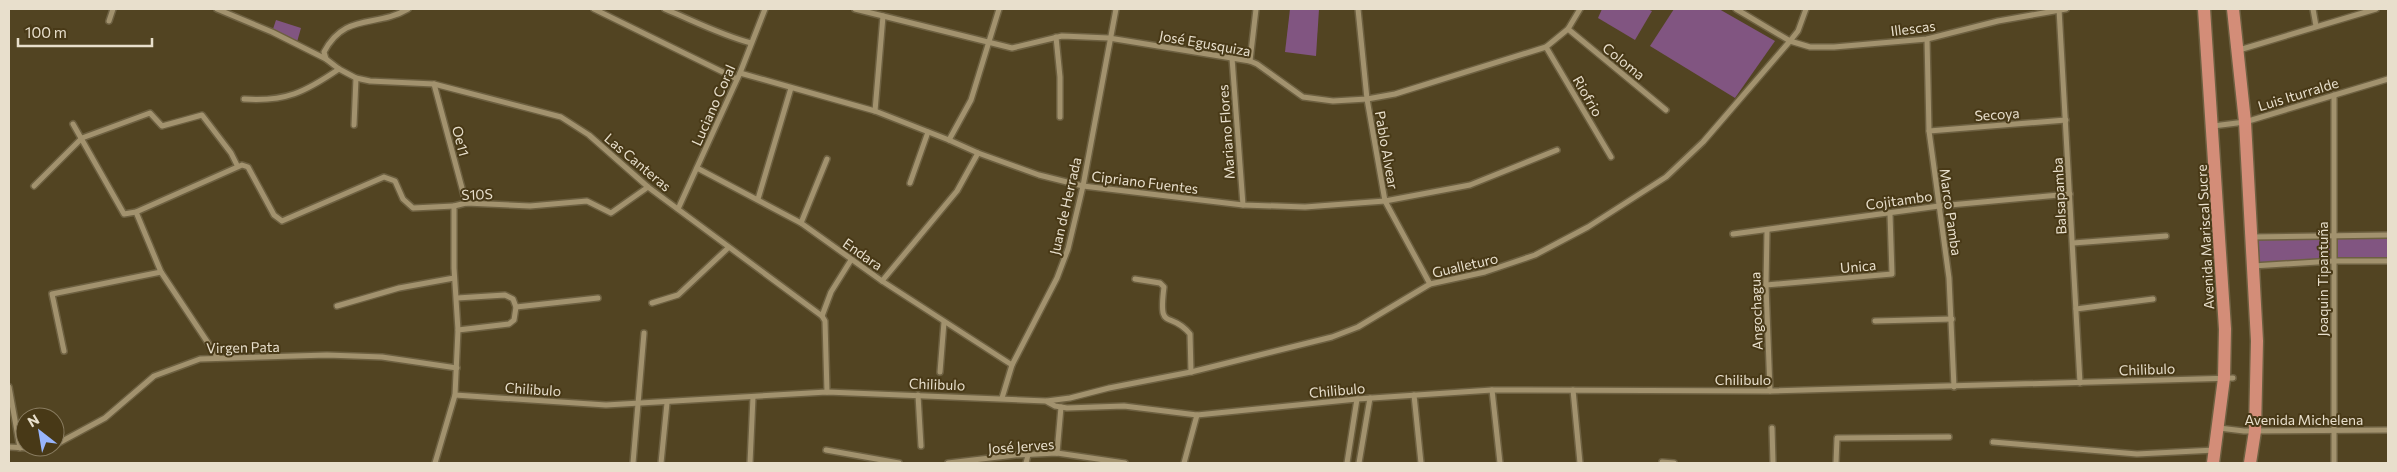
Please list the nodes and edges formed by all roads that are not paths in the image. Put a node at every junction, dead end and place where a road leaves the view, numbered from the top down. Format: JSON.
{"nodes":[{"id":1,"x":113,"y":9,"type":"edge"},
{"id":2,"x":217,"y":9,"type":"edge"},
{"id":3,"x":408,"y":9,"type":"edge"},
{"id":4,"x":594,"y":9,"type":"edge"},
{"id":5,"x":665,"y":9,"type":"edge"},
{"id":6,"x":765,"y":9,"type":"edge"},
{"id":7,"x":856,"y":9,"type":"edge"},
{"id":8,"x":999,"y":9,"type":"edge"},
{"id":9,"x":1116,"y":9,"type":"edge"},
{"id":10,"x":1256,"y":9,"type":"edge"},
{"id":11,"x":1358,"y":9,"type":"edge"},
{"id":12,"x":1580,"y":9,"type":"edge"},
{"id":13,"x":1736,"y":9,"type":"edge"},
{"id":14,"x":1806,"y":9,"type":"edge"},
{"id":15,"x":2059,"y":9,"type":"edge"},
{"id":16,"x":2066,"y":9,"type":"edge"},
{"id":17,"x":2204,"y":9,"type":"edge"},
{"id":18,"x":2233,"y":9,"type":"edge"},
{"id":19,"x":2313,"y":9,"type":"edge"},
{"id":20,"x":2376,"y":9,"type":"edge"},
{"id":21,"x":883,"y":16,"type":"junction"},
{"id":22,"x":109,"y":21,"type":"dead end"},
{"id":23,"x":2316,"y":26,"type":"junction"},
{"id":24,"x":1568,"y":29,"type":"junction"},
{"id":25,"x":1056,"y":37,"type":"junction"},
{"id":26,"x":1109,"y":38,"type":"junction"},
{"id":27,"x":1927,"y":39,"type":"junction"},
{"id":28,"x":1790,"y":40,"type":"junction"},
{"id":29,"x":751,"y":43,"type":"junction"},
{"id":30,"x":987,"y":43,"type":"junction"},
{"id":31,"x":1546,"y":47,"type":"junction"},
{"id":32,"x":2239,"y":50,"type":"junction"},
{"id":33,"x":1232,"y":58,"type":"junction"},
{"id":34,"x":326,"y":59,"type":"junction"},
{"id":35,"x":1250,"y":61,"type":"junction"},
{"id":36,"x":339,"y":69,"type":"junction"},
{"id":37,"x":738,"y":76,"type":"junction"},
{"id":38,"x":356,"y":78,"type":"junction"},
{"id":39,"x":2388,"y":79,"type":"edge"},
{"id":40,"x":434,"y":84,"type":"junction"},
{"id":41,"x":791,"y":88,"type":"junction"},
{"id":42,"x":2334,"y":95,"type":"junction"},
{"id":43,"x":244,"y":99,"type":"dead end"},
{"id":44,"x":1367,"y":99,"type":"junction"},
{"id":45,"x":1666,"y":110,"type":"dead end"},
{"id":46,"x":875,"y":111,"type":"junction"},
{"id":47,"x":1060,"y":117,"type":"dead end"},
{"id":48,"x":2066,"y":120,"type":"junction"},
{"id":49,"x":2246,"y":122,"type":"junction"},
{"id":50,"x":73,"y":124,"type":"dead end"},
{"id":51,"x":354,"y":125,"type":"dead end"},
{"id":52,"x":2213,"y":126,"type":"junction"},
{"id":53,"x":1929,"y":131,"type":"junction"},
{"id":54,"x":928,"y":132,"type":"junction"},
{"id":55,"x":82,"y":138,"type":"junction"},
{"id":56,"x":949,"y":140,"type":"junction"},
{"id":57,"x":1557,"y":150,"type":"dead end"},
{"id":58,"x":978,"y":153,"type":"junction"},
{"id":59,"x":1611,"y":157,"type":"dead end"},
{"id":60,"x":827,"y":159,"type":"dead end"},
{"id":61,"x":237,"y":165,"type":"junction"},
{"id":62,"x":698,"y":168,"type":"junction"},
{"id":63,"x":910,"y":183,"type":"dead end"},
{"id":64,"x":34,"y":186,"type":"dead end"},
{"id":65,"x":1083,"y":186,"type":"junction"},
{"id":66,"x":648,"y":187,"type":"junction"},
{"id":67,"x":2070,"y":194,"type":"junction"},
{"id":68,"x":758,"y":199,"type":"junction"},
{"id":69,"x":1385,"y":201,"type":"junction"},
{"id":70,"x":466,"y":203,"type":"junction"},
{"id":71,"x":1243,"y":205,"type":"junction"},
{"id":72,"x":454,"y":206,"type":"junction"},
{"id":73,"x":1939,"y":206,"type":"junction"},
{"id":74,"x":678,"y":209,"type":"junction"},
{"id":75,"x":136,"y":212,"type":"junction"},
{"id":76,"x":1890,"y":214,"type":"junction"},
{"id":77,"x":801,"y":223,"type":"junction"},
{"id":78,"x":1767,"y":231,"type":"junction"},
{"id":79,"x":1733,"y":234,"type":"dead end"},
{"id":80,"x":2388,"y":235,"type":"edge"},
{"id":81,"x":2166,"y":236,"type":"dead end"},
{"id":82,"x":2333,"y":236,"type":"junction"},
{"id":83,"x":2250,"y":237,"type":"junction"},
{"id":84,"x":2073,"y":243,"type":"junction"},
{"id":85,"x":728,"y":248,"type":"junction"},
{"id":86,"x":851,"y":260,"type":"junction"},
{"id":87,"x":2333,"y":261,"type":"junction"},
{"id":88,"x":2388,"y":261,"type":"edge"},
{"id":89,"x":2252,"y":266,"type":"junction"},
{"id":90,"x":162,"y":272,"type":"junction"},
{"id":91,"x":454,"y":278,"type":"junction"},
{"id":92,"x":1135,"y":279,"type":"dead end"},
{"id":93,"x":882,"y":281,"type":"junction"},
{"id":94,"x":1430,"y":284,"type":"junction"},
{"id":95,"x":1766,"y":285,"type":"junction"},
{"id":96,"x":456,"y":298,"type":"junction"},
{"id":97,"x":598,"y":298,"type":"dead end"},
{"id":98,"x":2153,"y":299,"type":"dead end"},
{"id":99,"x":652,"y":303,"type":"dead end"},
{"id":100,"x":337,"y":306,"type":"dead end"},
{"id":101,"x":516,"y":307,"type":"junction"},
{"id":102,"x":2076,"y":308,"type":"junction"},
{"id":103,"x":822,"y":316,"type":"junction"},
{"id":104,"x":1952,"y":319,"type":"junction"},
{"id":105,"x":1875,"y":321,"type":"dead end"},
{"id":106,"x":944,"y":322,"type":"junction"},
{"id":107,"x":458,"y":330,"type":"junction"},
{"id":108,"x":644,"y":333,"type":"dead end"},
{"id":109,"x":64,"y":351,"type":"dead end"},
{"id":110,"x":218,"y":358,"type":"junction"},
{"id":111,"x":1012,"y":365,"type":"junction"},
{"id":112,"x":457,"y":368,"type":"junction"},
{"id":113,"x":940,"y":372,"type":"dead end"},
{"id":114,"x":1191,"y":372,"type":"junction"},
{"id":115,"x":2228,"y":378,"type":"junction"},
{"id":116,"x":2080,"y":383,"type":"junction"},
{"id":117,"x":9,"y":386,"type":"edge"},
{"id":118,"x":1954,"y":387,"type":"junction"},
{"id":119,"x":1492,"y":390,"type":"junction"},
{"id":120,"x":1573,"y":390,"type":"junction"},
{"id":121,"x":1770,"y":390,"type":"junction"},
{"id":122,"x":827,"y":392,"type":"junction"},
{"id":123,"x":455,"y":395,"type":"junction"},
{"id":124,"x":918,"y":395,"type":"junction"},
{"id":125,"x":1414,"y":395,"type":"junction"},
{"id":126,"x":753,"y":397,"type":"junction"},
{"id":127,"x":1002,"y":398,"type":"junction"},
{"id":128,"x":1370,"y":398,"type":"junction"},
{"id":129,"x":1358,"y":399,"type":"junction"},
{"id":130,"x":1046,"y":401,"type":"junction"},
{"id":131,"x":667,"y":403,"type":"junction"},
{"id":132,"x":637,"y":404,"type":"junction"},
{"id":133,"x":1061,"y":407,"type":"junction"},
{"id":134,"x":1197,"y":415,"type":"junction"},
{"id":135,"x":15,"y":420,"type":"edge"},
{"id":136,"x":1772,"y":428,"type":"dead end"},
{"id":137,"x":2219,"y":428,"type":"junction"},
{"id":138,"x":2334,"y":430,"type":"junction"},
{"id":139,"x":2388,"y":430,"type":"edge"},
{"id":140,"x":2254,"y":431,"type":"junction"},
{"id":141,"x":1949,"y":437,"type":"dead end"},
{"id":142,"x":65,"y":440,"type":"edge"},
{"id":143,"x":1994,"y":442,"type":"dead end"},
{"id":144,"x":921,"y":446,"type":"dead end"},
{"id":145,"x":826,"y":450,"type":"dead end"},
{"id":146,"x":2216,"y":450,"type":"junction"},
{"id":147,"x":1057,"y":453,"type":"junction"},
{"id":148,"x":1028,"y":455,"type":"junction"},
{"id":149,"x":966,"y":462,"type":"edge"},
{"id":150,"x":1662,"y":462,"type":"dead end"},
{"id":151,"x":435,"y":463,"type":"edge"},
{"id":152,"x":633,"y":463,"type":"edge"},
{"id":153,"x":661,"y":463,"type":"edge"},
{"id":154,"x":750,"y":463,"type":"edge"},
{"id":155,"x":899,"y":463,"type":"edge"},
{"id":156,"x":948,"y":463,"type":"edge"},
{"id":157,"x":1026,"y":463,"type":"edge"},
{"id":158,"x":1125,"y":463,"type":"edge"},
{"id":159,"x":1184,"y":463,"type":"edge"},
{"id":160,"x":1347,"y":463,"type":"edge"},
{"id":161,"x":1359,"y":463,"type":"edge"},
{"id":162,"x":1421,"y":463,"type":"edge"},
{"id":163,"x":1500,"y":463,"type":"edge"},
{"id":164,"x":1580,"y":463,"type":"edge"},
{"id":165,"x":1674,"y":463,"type":"edge"},
{"id":166,"x":1773,"y":463,"type":"edge"},
{"id":167,"x":1836,"y":463,"type":"edge"},
{"id":168,"x":2213,"y":463,"type":"edge"},
{"id":169,"x":2250,"y":463,"type":"edge"},
{"id":170,"x":2334,"y":463,"type":"edge"}],
"edges":[{"from":1,"to":22,"type":"street"},
{"from":2,"to":34,"type":"street","name":"Las Canteras"},
{"from":3,"to":34,"type":"street"},
{"from":4,"to":37,"type":"street","name":"Cipriano Fuentes"},
{"from":5,"to":29,"type":"street"},
{"from":6,"to":29,"type":"street","name":"Luciano Coral"},
{"from":7,"to":21,"type":"street","name":"José Egusquiza"},
{"from":8,"to":30,"type":"street"},
{"from":9,"to":26,"type":"street","name":"Juan de Herrada"},
{"from":10,"to":35,"type":"street"},
{"from":11,"to":44,"type":"street","name":"Pablo Alvear"},
{"from":12,"to":24,"type":"street","name":"José Egusquiza"},
{"from":13,"to":28,"type":"street","name":"Illescas"},
{"from":14,"to":28,"type":"street","name":"Gualleturo"},
{"from":15,"to":16,"type":"street","name":"Illescas"},
{"from":15,"to":27,"type":"street","name":"Illescas"},
{"from":15,"to":48,"type":"street","name":"Balsapamba"},
{"from":17,"to":52,"type":"main road","name":"Avenida Mariscal Sucre"},
{"from":18,"to":32,"type":"main road"},
{"from":19,"to":23,"type":"street"},
{"from":20,"to":23,"type":"street"},
{"from":21,"to":30,"type":"street","name":"José Egusquiza"},
{"from":21,"to":46,"type":"street"},
{"from":23,"to":32,"type":"street"},
{"from":24,"to":31,"type":"street","name":"José Egusquiza"},
{"from":24,"to":45,"type":"street","name":"Coloma"},
{"from":25,"to":26,"type":"street","name":"José Egusquiza"},
{"from":25,"to":30,"type":"street","name":"José Egusquiza"},
{"from":25,"to":47,"type":"street"},
{"from":26,"to":33,"type":"street","name":"José Egusquiza"},
{"from":26,"to":65,"type":"street","name":"Juan de Herrada"},
{"from":27,"to":28,"type":"street","name":"Illescas"},
{"from":27,"to":53,"type":"street","name":"Marco Pamba"},
{"from":28,"to":94,"type":"street","name":"Gualleturo"},
{"from":29,"to":37,"type":"street","name":"Luciano Coral"},
{"from":30,"to":56,"type":"street"},
{"from":31,"to":44,"type":"street","name":"José Egusquiza"},
{"from":31,"to":59,"type":"street","name":"Riofrio"},
{"from":32,"to":49,"type":"main road"},
{"from":33,"to":35,"type":"street","name":"José Egusquiza"},
{"from":33,"to":71,"type":"street","name":"Mariano Flores"},
{"from":34,"to":36,"type":"street","name":"Las Canteras"},
{"from":35,"to":44,"type":"street","name":"José Egusquiza"},
{"from":36,"to":38,"type":"street","name":"Las Canteras"},
{"from":36,"to":43,"type":"street"},
{"from":37,"to":41,"type":"street","name":"Cipriano Fuentes"},
{"from":37,"to":62,"type":"street","name":"Luciano Coral"},
{"from":38,"to":40,"type":"street","name":"Las Canteras"},
{"from":38,"to":51,"type":"street"},
{"from":39,"to":42,"type":"street","name":"Luis Iturralde"},
{"from":40,"to":66,"type":"street","name":"Las Canteras"},
{"from":40,"to":70,"type":"street","name":"Oe11"},
{"from":41,"to":46,"type":"street","name":"Cipriano Fuentes"},
{"from":41,"to":68,"type":"street"},
{"from":42,"to":49,"type":"street","name":"Luis Iturralde"},
{"from":42,"to":82,"type":"street","name":"Joaquin Tipantuña"},
{"from":44,"to":69,"type":"street","name":"Pablo Alvear"},
{"from":46,"to":54,"type":"street","name":"Cipriano Fuentes"},
{"from":48,"to":53,"type":"street","name":"Secoya"},
{"from":48,"to":67,"type":"street","name":"Balsapamba"},
{"from":49,"to":52,"type":"street","name":"Luis Iturralde"},
{"from":49,"to":83,"type":"main road"},
{"from":50,"to":55,"type":"street"},
{"from":52,"to":115,"type":"main road","name":"Avenida Mariscal Sucre"},
{"from":53,"to":73,"type":"street","name":"Marco Pamba"},
{"from":54,"to":56,"type":"street","name":"Cipriano Fuentes"},
{"from":54,"to":63,"type":"street"},
{"from":55,"to":61,"type":"street"},
{"from":55,"to":64,"type":"street"},
{"from":55,"to":75,"type":"street"},
{"from":56,"to":58,"type":"street","name":"Cipriano Fuentes"},
{"from":57,"to":69,"type":"street","name":"Cipriano Fuentes"},
{"from":58,"to":65,"type":"street","name":"Cipriano Fuentes"},
{"from":58,"to":93,"type":"street"},
{"from":60,"to":77,"type":"street"},
{"from":61,"to":72,"type":"street"},
{"from":61,"to":75,"type":"street"},
{"from":62,"to":68,"type":"street","name":"Endara"},
{"from":62,"to":74,"type":"street","name":"Luciano Coral"},
{"from":65,"to":71,"type":"street","name":"Cipriano Fuentes"},
{"from":65,"to":111,"type":"street","name":"Juan de Herrada"},
{"from":66,"to":70,"type":"street","name":"S10S"},
{"from":66,"to":74,"type":"street","name":"Las Canteras"},
{"from":67,"to":73,"type":"street","name":"Cojitambo"},
{"from":67,"to":84,"type":"street","name":"Balsapamba"},
{"from":68,"to":77,"type":"street","name":"Endara"},
{"from":69,"to":71,"type":"street","name":"Cipriano Fuentes"},
{"from":69,"to":94,"type":"street","name":"Pablo Alvear"},
{"from":70,"to":72,"type":"street","name":"S10S"},
{"from":72,"to":91,"type":"street","name":"S10S"},
{"from":73,"to":76,"type":"street","name":"Cojitambo"},
{"from":73,"to":104,"type":"street","name":"Marco Pamba"},
{"from":74,"to":85,"type":"street","name":"Las Canteras"},
{"from":75,"to":90,"type":"street"},
{"from":76,"to":78,"type":"street","name":"Cojitambo"},
{"from":76,"to":95,"type":"street","name":"Unica"},
{"from":77,"to":86,"type":"street","name":"Endara"},
{"from":78,"to":79,"type":"street","name":"Cojitambo"},
{"from":78,"to":95,"type":"street","name":"Angochagua"},
{"from":80,"to":82,"type":"street"},
{"from":81,"to":84,"type":"street"},
{"from":82,"to":83,"type":"street"},
{"from":82,"to":87,"type":"street","name":"Joaquin Tipantuña"},
{"from":83,"to":89,"type":"main road"},
{"from":84,"to":102,"type":"street","name":"Balsapamba"},
{"from":85,"to":99,"type":"street"},
{"from":85,"to":103,"type":"street","name":"Las Canteras"},
{"from":86,"to":93,"type":"street","name":"Endara"},
{"from":86,"to":103,"type":"street"},
{"from":87,"to":88,"type":"street"},
{"from":87,"to":89,"type":"street"},
{"from":87,"to":138,"type":"street","name":"Joaquin Tipantuña"},
{"from":89,"to":140,"type":"main road"},
{"from":90,"to":109,"type":"street"},
{"from":90,"to":110,"type":"street"},
{"from":91,"to":96,"type":"street","name":"S10S"},
{"from":91,"to":100,"type":"street"},
{"from":92,"to":114,"type":"street"},
{"from":93,"to":106,"type":"street","name":"Endara"},
{"from":94,"to":114,"type":"street","name":"Gualleturo"},
{"from":95,"to":121,"type":"street","name":"Angochagua"},
{"from":96,"to":101,"type":"street"},
{"from":96,"to":107,"type":"street","name":"S10S"},
{"from":97,"to":101,"type":"street"},
{"from":98,"to":102,"type":"street"},
{"from":101,"to":107,"type":"street"},
{"from":102,"to":116,"type":"street","name":"Balsapamba"},
{"from":103,"to":122,"type":"street"},
{"from":104,"to":105,"type":"street"},
{"from":104,"to":118,"type":"street","name":"Marco Pamba"},
{"from":106,"to":111,"type":"street","name":"Endara"},
{"from":106,"to":113,"type":"street"},
{"from":107,"to":112,"type":"street","name":"S10S"},
{"from":108,"to":132,"type":"street"},
{"from":110,"to":112,"type":"street","name":"Virgen Pata"},
{"from":110,"to":142,"type":"street","name":"Virgen Pata"},
{"from":111,"to":127,"type":"street","name":"Juan de Herrada"},
{"from":112,"to":123,"type":"street","name":"S10S"},
{"from":114,"to":130,"type":"street","name":"Gualleturo"},
{"from":115,"to":116,"type":"street","name":"Chilibulo"},
{"from":115,"to":137,"type":"main road","name":"Avenida Mariscal Sucre"},
{"from":116,"to":118,"type":"street","name":"Chilibulo"},
{"from":117,"to":135,"type":"street"},
{"from":118,"to":121,"type":"street","name":"Chilibulo"},
{"from":119,"to":120,"type":"street","name":"Chilibulo"},
{"from":119,"to":125,"type":"street","name":"Chilibulo"},
{"from":119,"to":163,"type":"street"},
{"from":120,"to":121,"type":"street","name":"Chilibulo"},
{"from":120,"to":164,"type":"street"},
{"from":122,"to":124,"type":"street","name":"Chilibulo"},
{"from":122,"to":126,"type":"street","name":"Chilibulo"},
{"from":123,"to":132,"type":"street","name":"Chilibulo"},
{"from":123,"to":151,"type":"street","name":"S10S"},
{"from":124,"to":127,"type":"street","name":"Chilibulo"},
{"from":124,"to":144,"type":"street"},
{"from":125,"to":128,"type":"street","name":"Chilibulo"},
{"from":125,"to":162,"type":"street"},
{"from":126,"to":131,"type":"street","name":"Chilibulo"},
{"from":126,"to":154,"type":"street"},
{"from":127,"to":130,"type":"street","name":"Chilibulo"},
{"from":128,"to":129,"type":"street","name":"Chilibulo"},
{"from":128,"to":161,"type":"street"},
{"from":129,"to":134,"type":"street","name":"Chilibulo"},
{"from":129,"to":160,"type":"street"},
{"from":130,"to":133,"type":"street","name":"Chilibulo"},
{"from":131,"to":132,"type":"street","name":"Chilibulo"},
{"from":131,"to":153,"type":"street"},
{"from":132,"to":152,"type":"street"},
{"from":133,"to":134,"type":"street","name":"Chilibulo"},
{"from":133,"to":147,"type":"street"},
{"from":134,"to":159,"type":"street"},
{"from":136,"to":166,"type":"street"},
{"from":137,"to":140,"type":"street","name":"Avenida Michelena"},
{"from":137,"to":146,"type":"main road","name":"Avenida Mariscal Sucre"},
{"from":138,"to":139,"type":"street","name":"Avenida Michelena"},
{"from":138,"to":140,"type":"street","name":"Avenida Michelena"},
{"from":138,"to":170,"type":"street","name":"Joaquin Tipantuña"},
{"from":140,"to":169,"type":"main road"},
{"from":141,"to":167,"type":"street"},
{"from":143,"to":146,"type":"street"},
{"from":145,"to":155,"type":"street"},
{"from":146,"to":168,"type":"main road","name":"Avenida Mariscal Sucre"},
{"from":147,"to":148,"type":"street","name":"José Jerves"},
{"from":147,"to":158,"type":"street","name":"José Jerves"},
{"from":148,"to":149,"type":"street","name":"José Jerves"},
{"from":148,"to":157,"type":"street"},
{"from":149,"to":156,"type":"street","name":"José Jerves"},
{"from":150,"to":165,"type":"street"}]}
